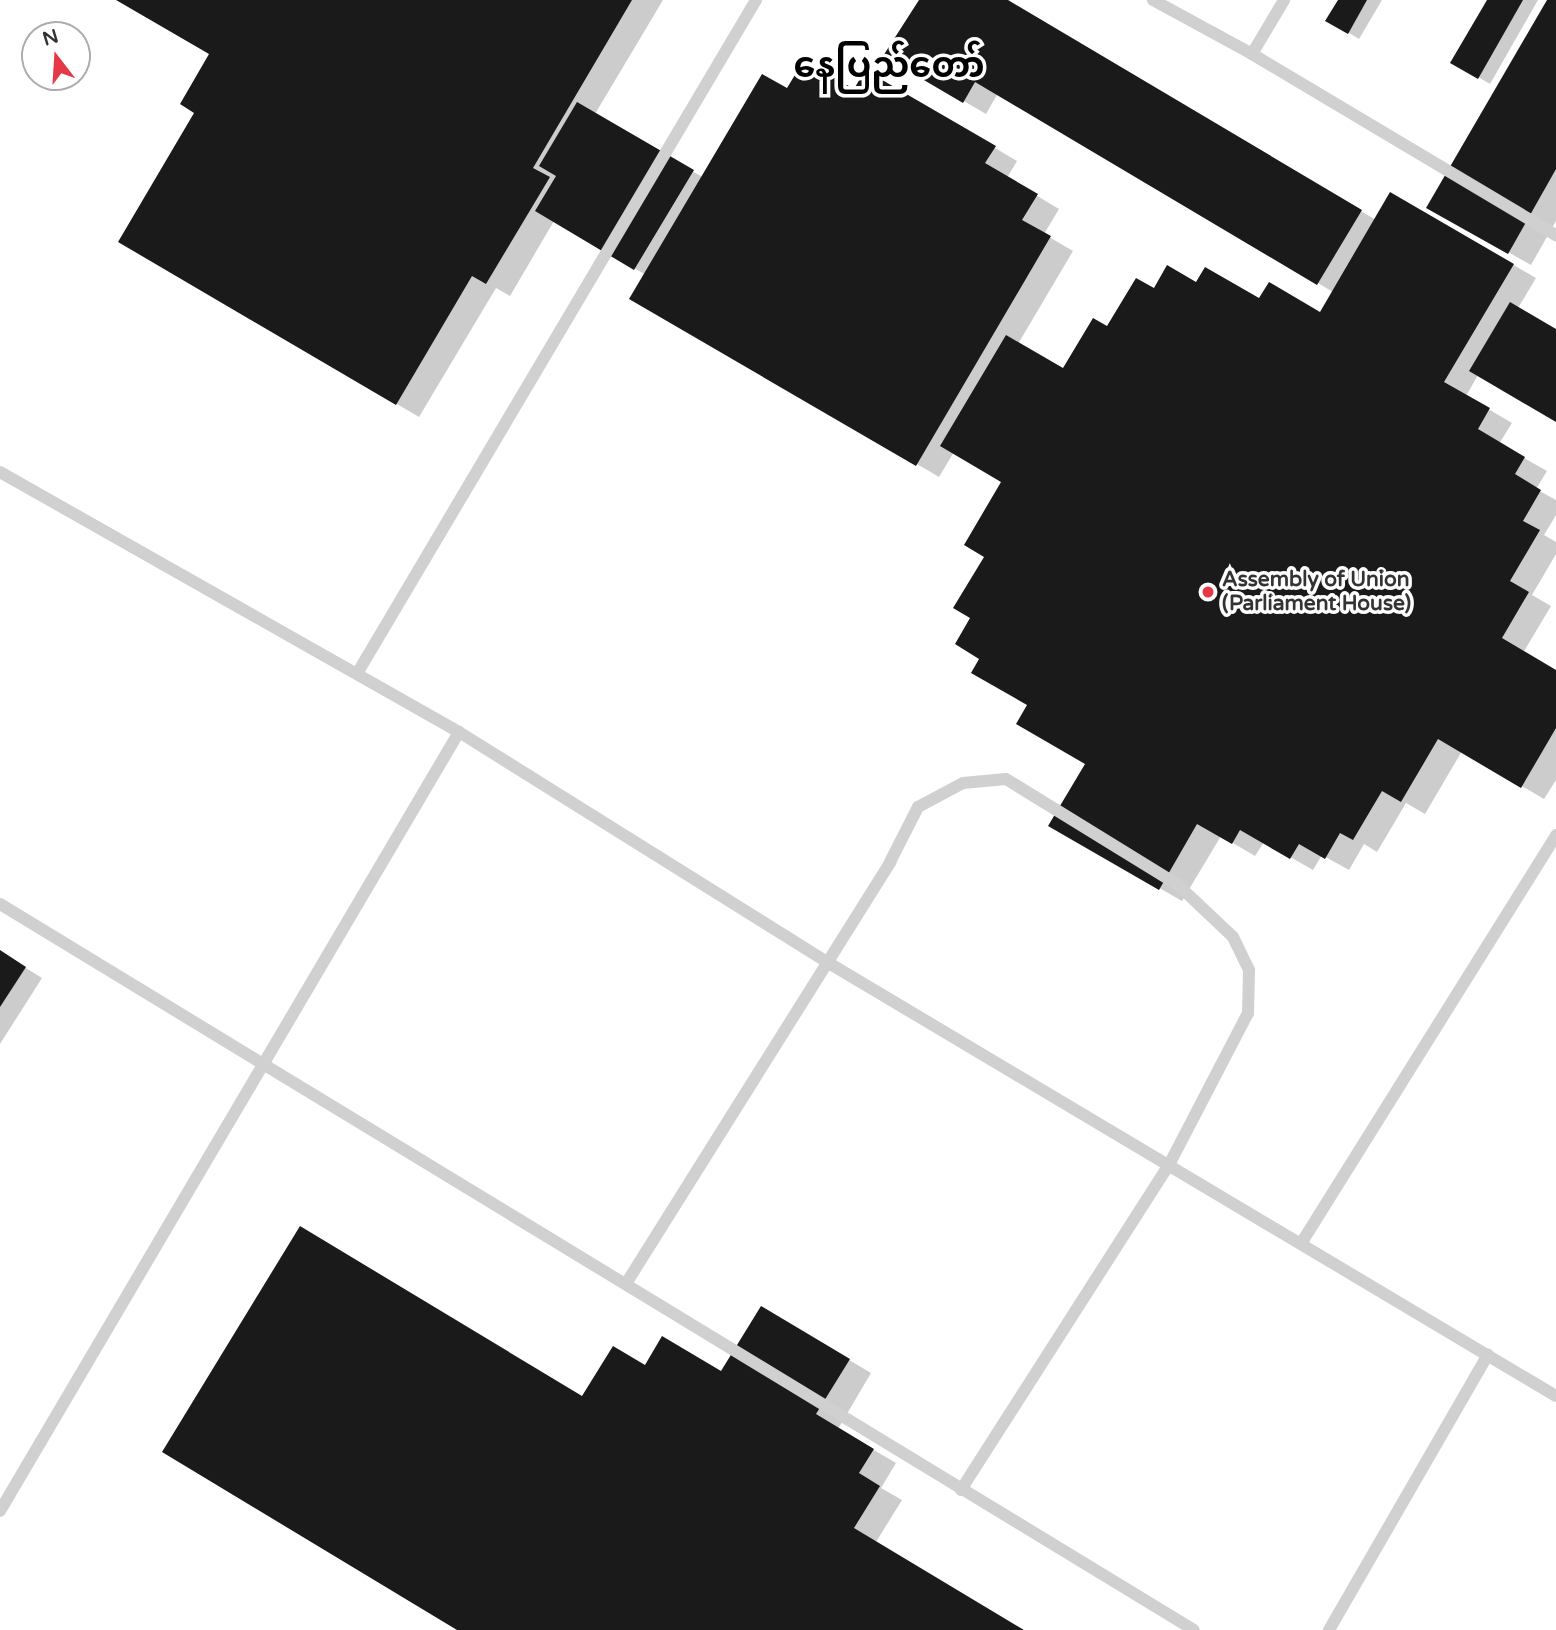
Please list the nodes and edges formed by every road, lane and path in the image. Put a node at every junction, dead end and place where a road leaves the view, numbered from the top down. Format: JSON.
{"nodes":[{"id":1,"x":756,"y":0,"type":"edge"},
{"id":2,"x":1153,"y":0,"type":"edge"},
{"id":3,"x":1284,"y":0,"type":"edge"},
{"id":4,"x":1252,"y":54,"type":"junction"},
{"id":5,"x":1556,"y":235,"type":"edge"},
{"id":6,"x":0,"y":472,"type":"edge"},
{"id":7,"x":358,"y":673,"type":"junction"},
{"id":8,"x":459,"y":732,"type":"junction"},
{"id":9,"x":1556,"y":835,"type":"edge"},
{"id":10,"x":0,"y":904,"type":"edge"},
{"id":11,"x":827,"y":962,"type":"junction"},
{"id":12,"x":265,"y":1062,"type":"junction"},
{"id":13,"x":1170,"y":1163,"type":"junction"},
{"id":14,"x":1301,"y":1242,"type":"junction"},
{"id":15,"x":627,"y":1282,"type":"junction"},
{"id":16,"x":1488,"y":1355,"type":"junction"},
{"id":17,"x":1556,"y":1396,"type":"edge"},
{"id":18,"x":961,"y":1490,"type":"junction"},
{"id":19,"x":0,"y":1511,"type":"edge"},
{"id":20,"x":1194,"y":1630,"type":"edge"},
{"id":21,"x":1329,"y":1630,"type":"edge"}],
"edges":[{"from":1,"to":7,"type":"lane"},
{"from":2,"to":4,"type":"lane"},
{"from":3,"to":4,"type":"lane"},
{"from":4,"to":5,"type":"lane"},
{"from":6,"to":7,"type":"lane"},
{"from":7,"to":8,"type":"lane"},
{"from":8,"to":11,"type":"lane"},
{"from":8,"to":12,"type":"lane"},
{"from":9,"to":14,"type":"lane"},
{"from":10,"to":12,"type":"lane"},
{"from":11,"to":13,"type":"lane"},
{"from":11,"to":13,"type":"lane"},
{"from":11,"to":15,"type":"lane"},
{"from":12,"to":15,"type":"lane"},
{"from":12,"to":19,"type":"lane"},
{"from":13,"to":14,"type":"lane"},
{"from":13,"to":18,"type":"lane"},
{"from":14,"to":16,"type":"lane"},
{"from":15,"to":18,"type":"lane"},
{"from":16,"to":17,"type":"lane"},
{"from":16,"to":21,"type":"lane"},
{"from":18,"to":20,"type":"lane"}]}
